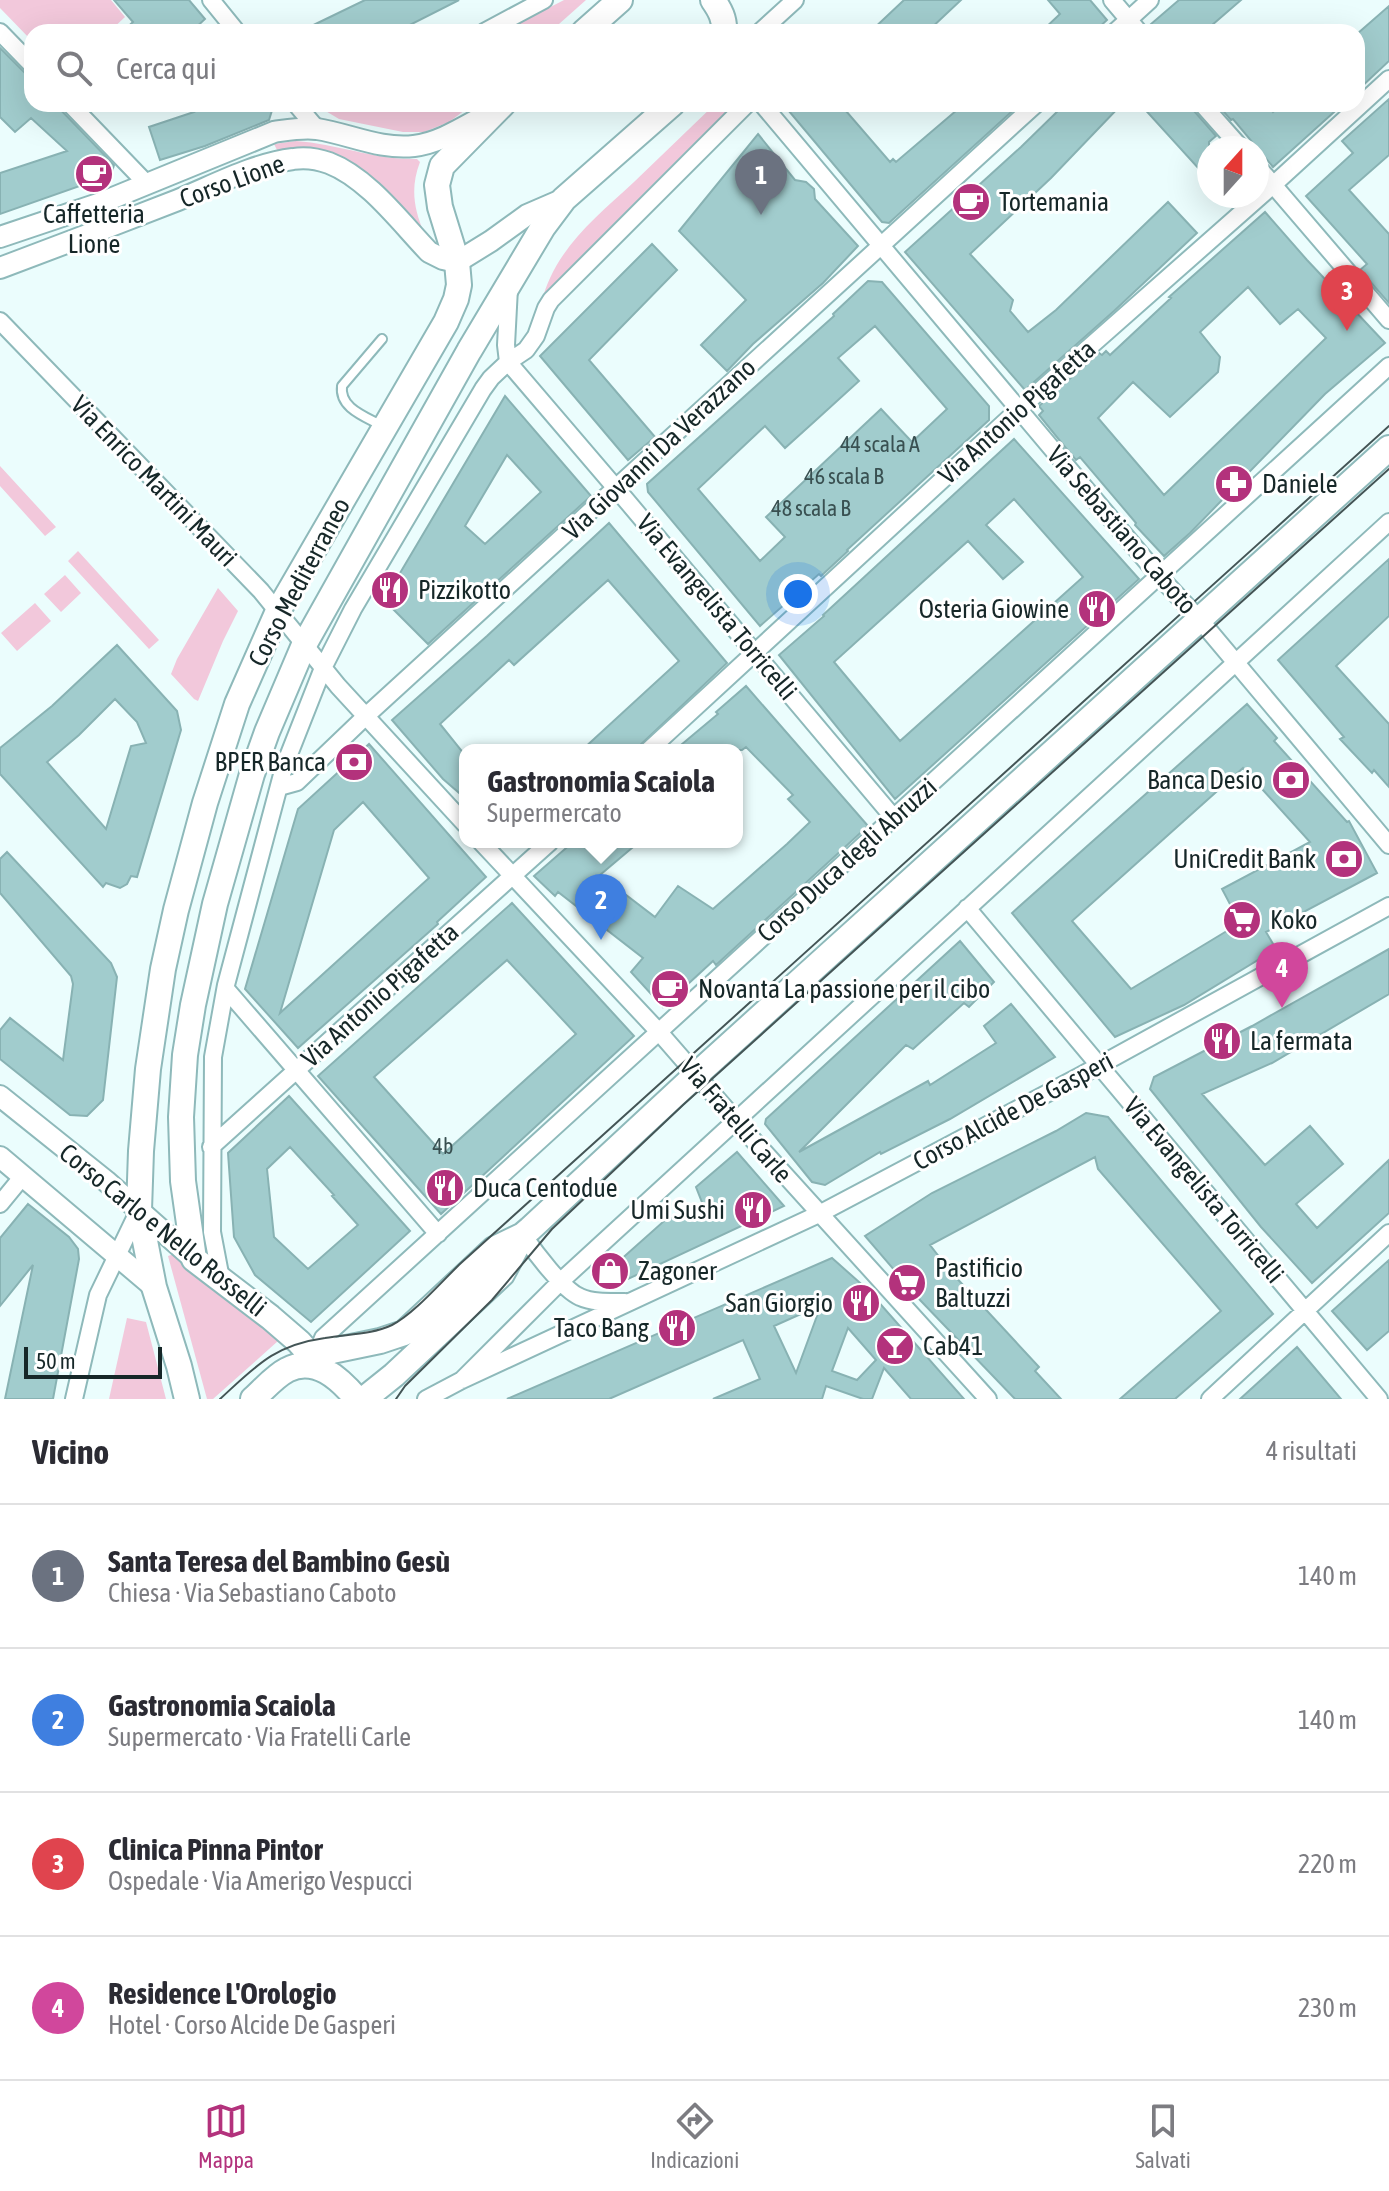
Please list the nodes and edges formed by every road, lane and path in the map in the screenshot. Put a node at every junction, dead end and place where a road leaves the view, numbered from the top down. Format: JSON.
{"nodes":[{"id":1,"x":211,"y":0,"type":"edge"},
{"id":2,"x":544,"y":0,"type":"edge"},
{"id":3,"x":620,"y":0,"type":"edge"},
{"id":4,"x":795,"y":0,"type":"edge"},
{"id":5,"x":1112,"y":0,"type":"edge"},
{"id":6,"x":1150,"y":0,"type":"edge"},
{"id":7,"x":230,"y":24,"type":"edge"},
{"id":8,"x":499,"y":24,"type":"edge"},
{"id":9,"x":593,"y":24,"type":"edge"},
{"id":10,"x":769,"y":24,"type":"edge"},
{"id":11,"x":1132,"y":24,"type":"edge"},
{"id":12,"x":1135,"y":24,"type":"edge"},
{"id":13,"x":0,"y":32,"type":"edge"},
{"id":14,"x":24,"y":57,"type":"edge"},
{"id":15,"x":1389,"y":79,"type":"edge"},
{"id":16,"x":1365,"y":101,"type":"edge"},
{"id":17,"x":78,"y":112,"type":"edge"},
{"id":18,"x":306,"y":112,"type":"edge"},
{"id":19,"x":490,"y":112,"type":"edge"},
{"id":20,"x":495,"y":112,"type":"edge"},
{"id":21,"x":663,"y":112,"type":"edge"},
{"id":22,"x":739,"y":112,"type":"edge"},
{"id":23,"x":769,"y":112,"type":"edge"},
{"id":24,"x":1027,"y":112,"type":"edge"},
{"id":25,"x":1209,"y":112,"type":"edge"},
{"id":26,"x":1353,"y":112,"type":"edge"},
{"id":27,"x":317,"y":129,"type":"junction"},
{"id":28,"x":1230,"y":136,"type":"edge"},
{"id":29,"x":1269,"y":180,"type":"edge"},
{"id":30,"x":147,"y":184,"type":"junction"},
{"id":31,"x":1273,"y":185,"type":"junction"},
{"id":32,"x":564,"y":199,"type":"junction"},
{"id":33,"x":0,"y":237,"type":"edge"},
{"id":34,"x":880,"y":246,"type":"junction"},
{"id":35,"x":457,"y":262,"type":"junction"},
{"id":36,"x":0,"y":268,"type":"edge"},
{"id":37,"x":509,"y":283,"type":"junction"},
{"id":38,"x":1389,"y":320,"type":"edge"},
{"id":39,"x":0,"y":321,"type":"edge"},
{"id":40,"x":382,"y":339,"type":"dead end"},
{"id":41,"x":508,"y":362,"type":"junction"},
{"id":42,"x":1389,"y":366,"type":"edge"},
{"id":43,"x":1018,"y":410,"type":"junction"},
{"id":44,"x":385,"y":427,"type":"junction"},
{"id":45,"x":1389,"y":448,"type":"edge"},
{"id":46,"x":617,"y":489,"type":"junction"},
{"id":47,"x":1387,"y":528,"type":"edge"},
{"id":48,"x":1159,"y":576,"type":"junction"},
{"id":49,"x":278,"y":611,"type":"junction"},
{"id":50,"x":1200,"y":620,"type":"junction"},
{"id":51,"x":304,"y":645,"type":"junction"},
{"id":52,"x":755,"y":652,"type":"junction"},
{"id":53,"x":1235,"y":663,"type":"junction"},
{"id":54,"x":323,"y":668,"type":"junction"},
{"id":55,"x":367,"y":715,"type":"junction"},
{"id":56,"x":655,"y":744,"type":"edge"},
{"id":57,"x":279,"y":787,"type":"junction"},
{"id":58,"x":459,"y":817,"type":"edge"},
{"id":59,"x":893,"y":817,"type":"junction"},
{"id":60,"x":1389,"y":845,"type":"edge"},
{"id":61,"x":486,"y":848,"type":"edge"},
{"id":62,"x":543,"y":848,"type":"edge"},
{"id":63,"x":512,"y":876,"type":"junction"},
{"id":64,"x":1389,"y":906,"type":"edge"},
{"id":65,"x":967,"y":908,"type":"junction"},
{"id":66,"x":226,"y":989,"type":"junction"},
{"id":67,"x":659,"y":1032,"type":"junction"},
{"id":68,"x":1099,"y":1065,"type":"junction"},
{"id":69,"x":296,"y":1070,"type":"junction"},
{"id":70,"x":696,"y":1075,"type":"junction"},
{"id":71,"x":0,"y":1096,"type":"edge"},
{"id":72,"x":736,"y":1121,"type":"junction"},
{"id":73,"x":211,"y":1147,"type":"junction"},
{"id":74,"x":0,"y":1157,"type":"edge"},
{"id":75,"x":23,"y":1176,"type":"junction"},
{"id":76,"x":0,"y":1204,"type":"edge"},
{"id":77,"x":139,"y":1210,"type":"junction"},
{"id":78,"x":819,"y":1214,"type":"junction"},
{"id":79,"x":1389,"y":1233,"type":"edge"},
{"id":80,"x":438,"y":1234,"type":"junction"},
{"id":81,"x":523,"y":1235,"type":"junction"},
{"id":82,"x":116,"y":1256,"type":"junction"},
{"id":83,"x":194,"y":1259,"type":"junction"},
{"id":84,"x":221,"y":1279,"type":"junction"},
{"id":85,"x":561,"y":1281,"type":"junction"},
{"id":86,"x":154,"y":1287,"type":"junction"},
{"id":87,"x":630,"y":1302,"type":"junction"},
{"id":88,"x":1305,"y":1311,"type":"junction"},
{"id":89,"x":315,"y":1356,"type":"junction"},
{"id":90,"x":462,"y":1380,"type":"junction"},
{"id":91,"x":392,"y":1387,"type":"edge"},
{"id":92,"x":74,"y":1399,"type":"edge"},
{"id":93,"x":187,"y":1399,"type":"edge"},
{"id":94,"x":253,"y":1399,"type":"edge"},
{"id":95,"x":357,"y":1399,"type":"edge"},
{"id":96,"x":364,"y":1399,"type":"edge"},
{"id":97,"x":426,"y":1399,"type":"edge"},
{"id":98,"x":988,"y":1399,"type":"edge"},
{"id":99,"x":1210,"y":1399,"type":"edge"},
{"id":100,"x":1379,"y":1399,"type":"edge"}],
"edges":[{"from":1,"to":7,"type":"street"},
{"from":2,"to":8,"type":"street"},
{"from":3,"to":9,"type":"main road"},
{"from":4,"to":10,"type":"street"},
{"from":5,"to":11,"type":"street"},
{"from":6,"to":12,"type":"street"},
{"from":13,"to":14,"type":"street"},
{"from":15,"to":16,"type":"street","name":"Via Antonio Pigafetta"},
{"from":17,"to":30,"type":"street"},
{"from":18,"to":27,"type":"street"},
{"from":19,"to":27,"type":"street","name":"Corso Lione"},
{"from":20,"to":35,"type":"main road","name":"Corso Mediterraneo"},
{"from":21,"to":32,"type":"main road","name":"Corso Mediterraneo"},
{"from":22,"to":41,"type":"street"},
{"from":23,"to":34,"type":"street","name":"Via Sebastiano Caboto"},
{"from":24,"to":34,"type":"street","name":"Via Giovanni Da Verazzano"},
{"from":25,"to":28,"type":"street"},
{"from":26,"to":31,"type":"street","name":"Via Antonio Pigafetta"},
{"from":27,"to":30,"type":"street","name":"Corso Lione"},
{"from":29,"to":31,"type":"street"},
{"from":30,"to":33,"type":"street","name":"Corso Lione"},
{"from":31,"to":38,"type":"street"},
{"from":31,"to":43,"type":"street","name":"Via Antonio Pigafetta"},
{"from":32,"to":35,"type":"street"},
{"from":32,"to":37,"type":"main road","name":"Corso Mediterraneo"},
{"from":34,"to":43,"type":"street","name":"Via Sebastiano Caboto"},
{"from":34,"to":46,"type":"street","name":"Via Giovanni Da Verazzano"},
{"from":35,"to":36,"type":"street","name":"Corso Lione"},
{"from":35,"to":44,"type":"main road","name":"Corso Mediterraneo"},
{"from":37,"to":41,"type":"street","name":"Corso Mediterraneo"},
{"from":37,"to":51,"type":"main road","name":"Corso Mediterraneo"},
{"from":39,"to":49,"type":"street","name":"Via Enrico Martini Mauri"},
{"from":40,"to":44,"type":"lane"},
{"from":41,"to":46,"type":"street","name":"Via Evangelista Torricelli"},
{"from":41,"to":54,"type":"street"},
{"from":42,"to":48,"type":"street","name":"Corso Duca degli Abruzzi"},
{"from":43,"to":48,"type":"street","name":"Via Sebastiano Caboto"},
{"from":43,"to":52,"type":"street","name":"Via Antonio Pigafetta"},
{"from":44,"to":49,"type":"main road","name":"Corso Mediterraneo"},
{"from":45,"to":50,"type":"main road"},
{"from":46,"to":52,"type":"street","name":"Via Evangelista Torricelli"},
{"from":46,"to":55,"type":"street","name":"Via Giovanni Da Verazzano"},
{"from":47,"to":53,"type":"street"},
{"from":48,"to":50,"type":"street","name":"Via Sebastiano Caboto"},
{"from":48,"to":59,"type":"street","name":"Corso Duca degli Abruzzi"},
{"from":49,"to":51,"type":"street","name":"Via Enrico Martini Mauri"},
{"from":49,"to":77,"type":"main road","name":"Corso Mediterraneo"},
{"from":50,"to":53,"type":"street","name":"Via Sebastiano Caboto"},
{"from":50,"to":70,"type":"main road"},
{"from":51,"to":54,"type":"street"},
{"from":51,"to":83,"type":"main road","name":"Corso Mediterraneo"},
{"from":52,"to":56,"type":"street","name":"Via Antonio Pigafetta"},
{"from":52,"to":59,"type":"street","name":"Via Evangelista Torricelli"},
{"from":53,"to":60,"type":"street","name":"Via Sebastiano Caboto"},
{"from":53,"to":65,"type":"street"},
{"from":54,"to":55,"type":"street"},
{"from":54,"to":57,"type":"street"},
{"from":55,"to":57,"type":"street","name":"Via Giovanni Da Verazzano"},
{"from":55,"to":58,"type":"street"},
{"from":57,"to":66,"type":"street"},
{"from":59,"to":67,"type":"street","name":"Corso Duca degli Abruzzi"},
{"from":61,"to":63,"type":"street","name":"Via Fratelli Carle"},
{"from":62,"to":63,"type":"street","name":"Via Antonio Pigafetta"},
{"from":63,"to":67,"type":"street","name":"Via Fratelli Carle"},
{"from":63,"to":69,"type":"street","name":"Via Antonio Pigafetta"},
{"from":64,"to":68,"type":"street","name":"Corso Alcide De Gasperi"},
{"from":65,"to":68,"type":"street","name":"Via Evangelista Torricelli"},
{"from":65,"to":72,"type":"street"},
{"from":66,"to":69,"type":"street"},
{"from":66,"to":73,"type":"street"},
{"from":67,"to":70,"type":"street","name":"Via Fratelli Carle"},
{"from":67,"to":80,"type":"street","name":"Corso Duca degli Abruzzi"},
{"from":68,"to":78,"type":"street","name":"Corso Alcide De Gasperi"},
{"from":68,"to":88,"type":"street","name":"Via Evangelista Torricelli"},
{"from":69,"to":73,"type":"street","name":"Via Antonio Pigafetta"},
{"from":69,"to":80,"type":"street"},
{"from":70,"to":72,"type":"street","name":"Via Fratelli Carle"},
{"from":70,"to":81,"type":"main road"},
{"from":71,"to":77,"type":"street","name":"Corso Carlo e Nello Rosselli"},
{"from":72,"to":78,"type":"street","name":"Via Fratelli Carle"},
{"from":72,"to":85,"type":"street"},
{"from":73,"to":84,"type":"street"},
{"from":74,"to":75,"type":"street","name":"Corso Carlo e Nello Rosselli"},
{"from":75,"to":76,"type":"street","name":"Corso Carlo e Nello Rosselli"},
{"from":75,"to":82,"type":"street","name":"Corso Carlo e Nello Rosselli"},
{"from":77,"to":82,"type":"street"},
{"from":77,"to":83,"type":"street","name":"Corso Carlo e Nello Rosselli"},
{"from":77,"to":86,"type":"main road","name":"Corso Mediterraneo"},
{"from":78,"to":87,"type":"street","name":"Corso Alcide De Gasperi"},
{"from":78,"to":98,"type":"street","name":"Via Fratelli Carle"},
{"from":79,"to":88,"type":"street"},
{"from":80,"to":89,"type":"street","name":"Corso Duca degli Abruzzi"},
{"from":81,"to":85,"type":"street","name":"Corso Alcide De Gasperi"},
{"from":81,"to":89,"type":"main road"},
{"from":81,"to":91,"type":"main road"},
{"from":82,"to":86,"type":"street","name":"Corso Carlo e Nello Rosselli"},
{"from":82,"to":92,"type":"street"},
{"from":83,"to":84,"type":"main road","name":"Corso Carlo e Nello Rosselli"},
{"from":84,"to":89,"type":"main road","name":"Corso Carlo e Nello Rosselli"},
{"from":85,"to":87,"type":"street","name":"Corso Alcide De Gasperi"},
{"from":85,"to":90,"type":"street"},
{"from":86,"to":93,"type":"main road","name":"Corso Carlo e Nello Rosselli"},
{"from":87,"to":90,"type":"street","name":"Corso Alcide De Gasperi"},
{"from":88,"to":99,"type":"street"},
{"from":88,"to":100,"type":"street","name":"Via Evangelista Torricelli"},
{"from":89,"to":94,"type":"main road"},
{"from":89,"to":95,"type":"main road","name":"Corso Carlo e Nello Rosselli"},
{"from":90,"to":97,"type":"street","name":"Corso Alcide De Gasperi"},
{"from":91,"to":96,"type":"main road"}]}
